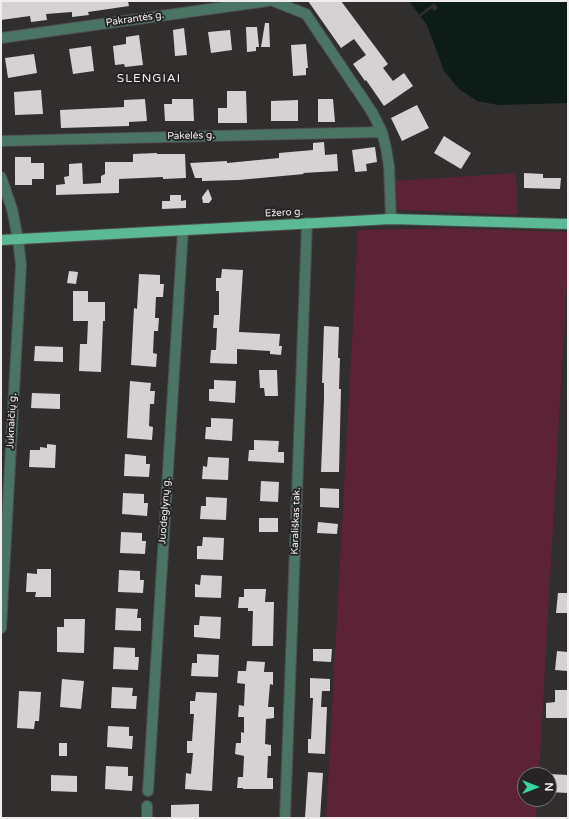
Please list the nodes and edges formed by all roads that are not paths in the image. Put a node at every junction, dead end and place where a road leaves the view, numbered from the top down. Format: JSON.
{"nodes":[{"id":1,"x":268,"y":1,"type":"edge"},
{"id":2,"x":273,"y":1,"type":"edge"},
{"id":3,"x":1,"y":38,"type":"edge"},
{"id":4,"x":382,"y":132,"type":"junction"},
{"id":5,"x":1,"y":141,"type":"edge"},
{"id":6,"x":1,"y":177,"type":"edge"},
{"id":7,"x":391,"y":219,"type":"junction"},
{"id":8,"x":307,"y":223,"type":"junction"},
{"id":9,"x":568,"y":224,"type":"edge"},
{"id":10,"x":183,"y":230,"type":"junction"},
{"id":11,"x":18,"y":239,"type":"junction"},
{"id":12,"x":1,"y":240,"type":"edge"},
{"id":13,"x":1,"y":628,"type":"edge"},
{"id":14,"x":148,"y":791,"type":"dead end"},
{"id":15,"x":147,"y":806,"type":"dead end"},
{"id":16,"x":147,"y":818,"type":"edge"},
{"id":17,"x":285,"y":818,"type":"edge"}],
"edges":[{"from":1,"to":3,"type":"street","name":"Pakrantės g."},
{"from":2,"to":4,"type":"street"},
{"from":4,"to":5,"type":"street","name":"Pakelės g."},
{"from":4,"to":7,"type":"street"},
{"from":6,"to":11,"type":"street","name":"Juknaičių g."},
{"from":7,"to":8,"type":"main road","name":"Ežero g."},
{"from":7,"to":9,"type":"main road","name":"Ežero g."},
{"from":8,"to":10,"type":"main road","name":"Ežero g."},
{"from":8,"to":17,"type":"street","name":"Karališkas tak."},
{"from":10,"to":11,"type":"main road","name":"Ežero g."},
{"from":10,"to":14,"type":"street","name":"Juodeglynų g."},
{"from":11,"to":12,"type":"main road","name":"Ežero g."},
{"from":11,"to":13,"type":"street","name":"Juknaičių g."},
{"from":15,"to":16,"type":"street"}]}
